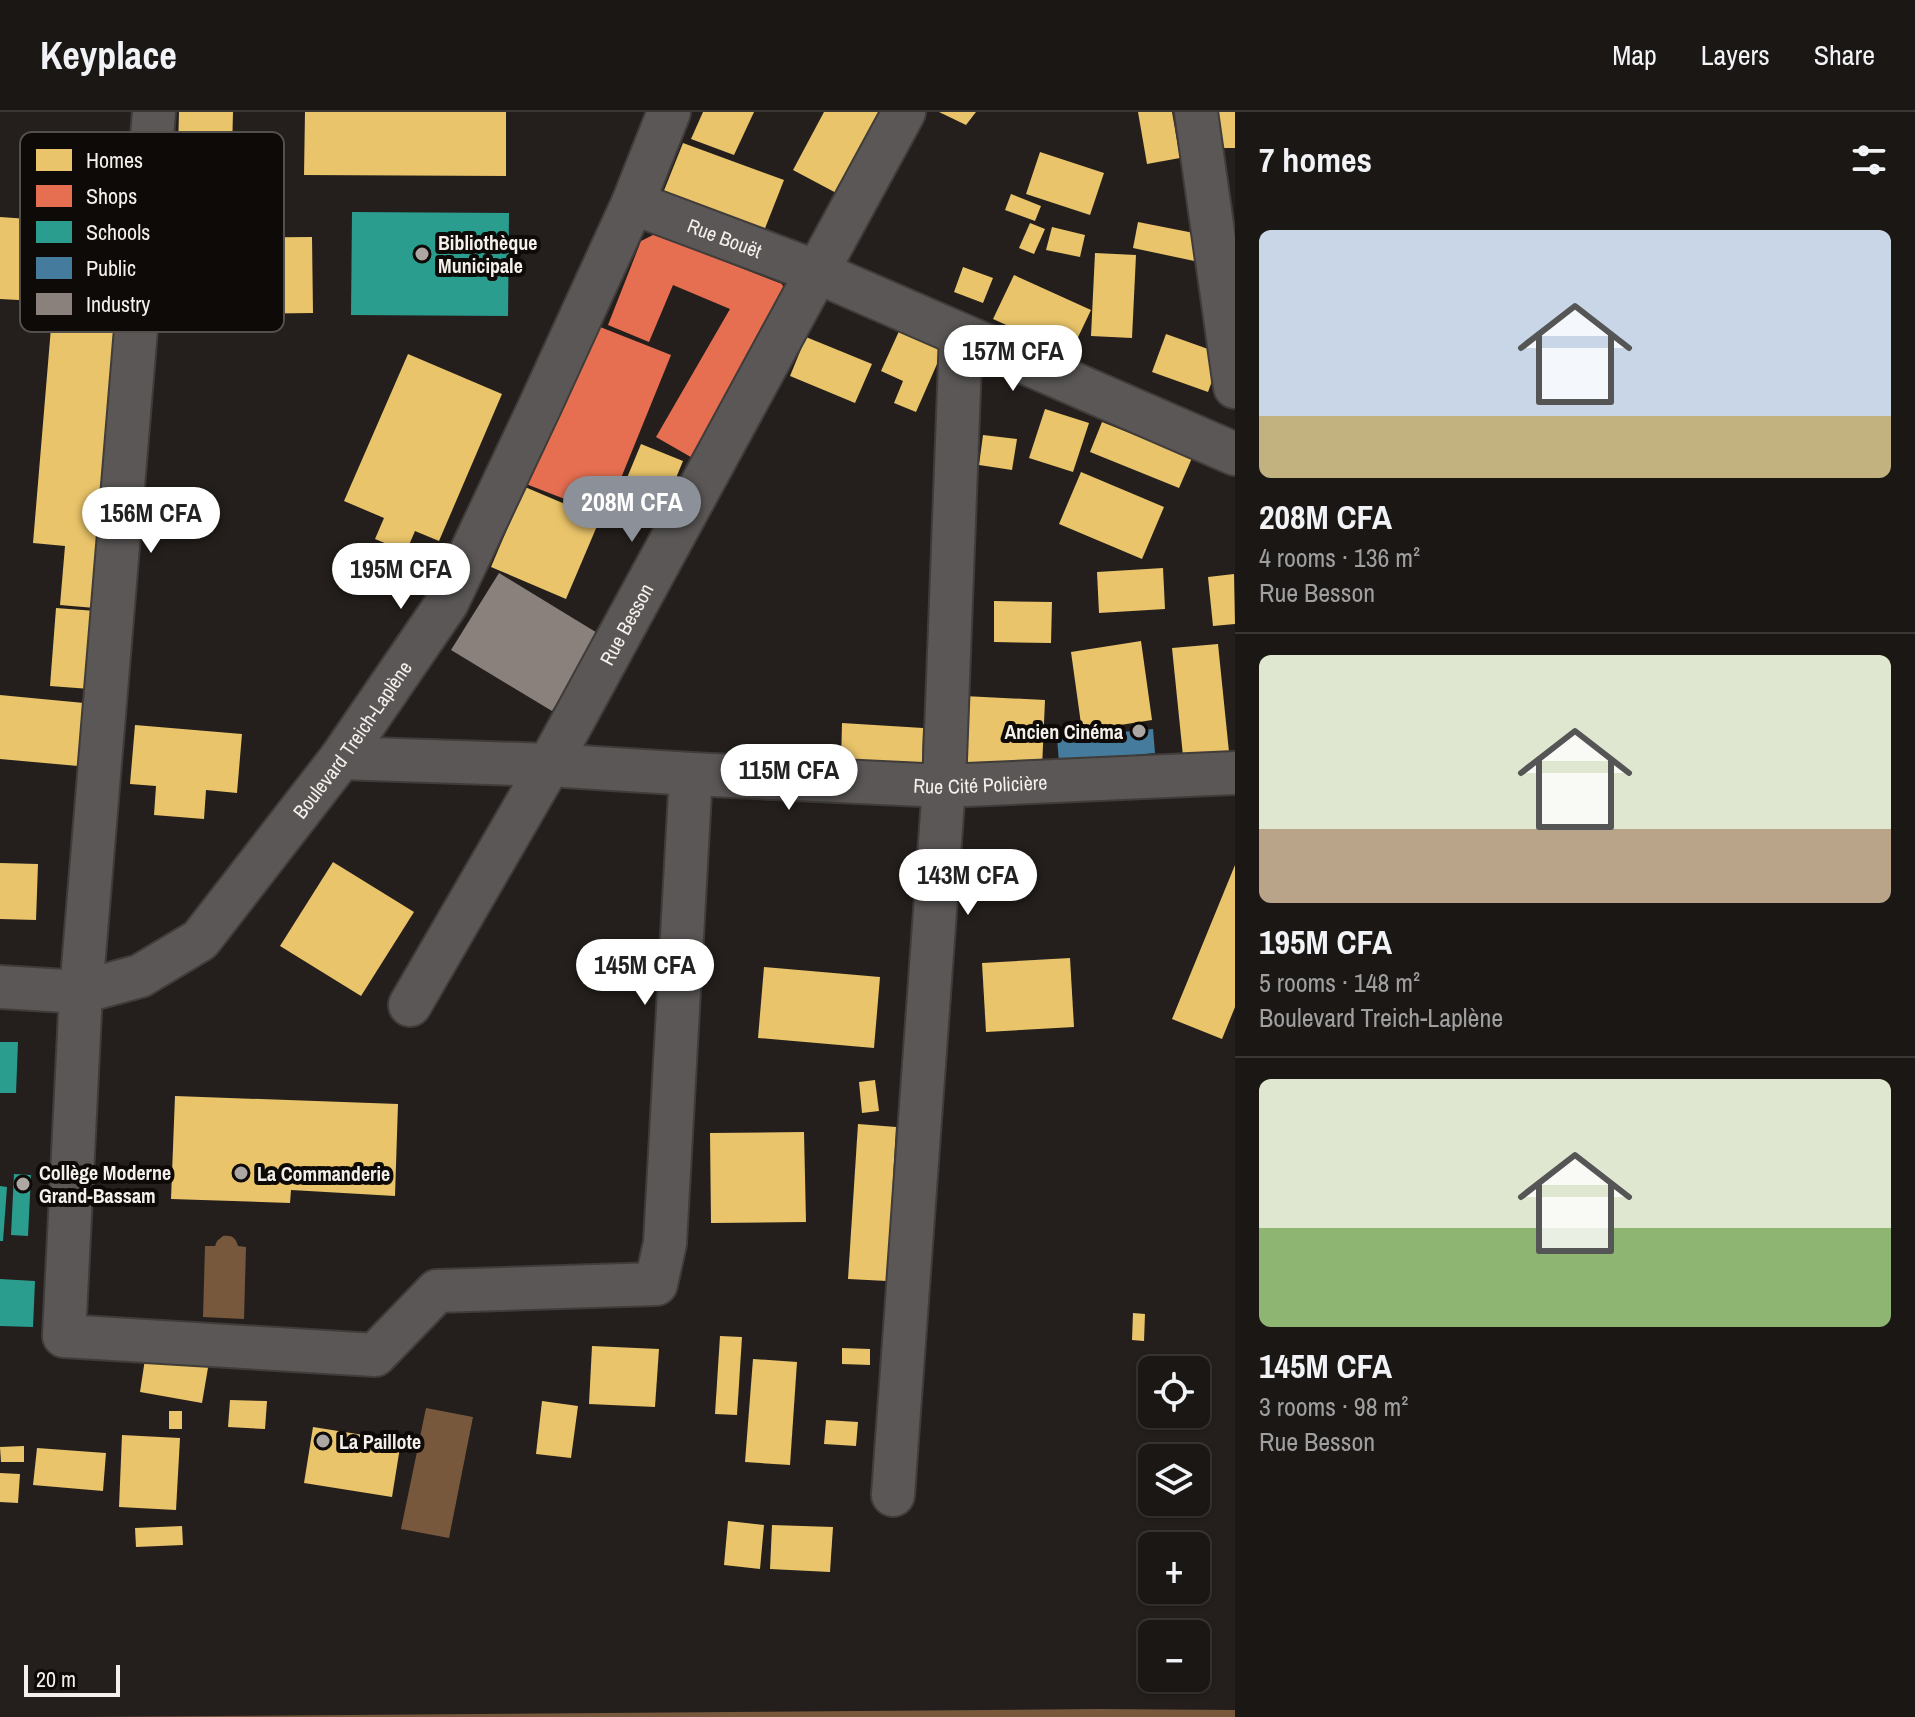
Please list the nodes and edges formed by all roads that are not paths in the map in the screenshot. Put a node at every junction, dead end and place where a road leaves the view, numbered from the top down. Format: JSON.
{"nodes":[{"id":1,"x":154,"y":112,"type":"edge"},
{"id":2,"x":669,"y":112,"type":"edge"},
{"id":3,"x":904,"y":112,"type":"edge"},
{"id":4,"x":1196,"y":112,"type":"edge"},
{"id":5,"x":152,"y":132,"type":"edge"},
{"id":6,"x":633,"y":203,"type":"junction"},
{"id":7,"x":817,"y":272,"type":"junction"},
{"id":8,"x":136,"y":332,"type":"edge"},
{"id":9,"x":961,"y":335,"type":"junction"},
{"id":10,"x":1235,"y":387,"type":"edge"},
{"id":11,"x":1235,"y":454,"type":"edge"},
{"id":12,"x":341,"y":758,"type":"junction"},
{"id":13,"x":549,"y":765,"type":"junction"},
{"id":14,"x":1235,"y":773,"type":"edge"},
{"id":15,"x":691,"y":774,"type":"junction"},
{"id":16,"x":944,"y":786,"type":"junction"},
{"id":17,"x":0,"y":987,"type":"edge"},
{"id":18,"x":81,"y":992,"type":"junction"},
{"id":19,"x":410,"y":1005,"type":"dead end"},
{"id":20,"x":893,"y":1495,"type":"dead end"}],
"edges":[{"from":1,"to":5,"type":"street"},
{"from":2,"to":6,"type":"street","name":"Boulevard Treich-Laplène"},
{"from":3,"to":7,"type":"street","name":"Rue Besson"},
{"from":4,"to":10,"type":"street"},
{"from":6,"to":7,"type":"street","name":"Rue Bouët"},
{"from":6,"to":12,"type":"street","name":"Boulevard Treich-Laplène"},
{"from":7,"to":9,"type":"street","name":"Rue Bouët"},
{"from":7,"to":13,"type":"street","name":"Rue Besson"},
{"from":8,"to":18,"type":"street"},
{"from":9,"to":11,"type":"street","name":"Rue Bouët"},
{"from":9,"to":16,"type":"street"},
{"from":12,"to":13,"type":"street","name":"Rue Cité Policière"},
{"from":12,"to":18,"type":"street","name":"Boulevard Treich-Laplène"},
{"from":13,"to":15,"type":"street","name":"Rue Cité Policière"},
{"from":13,"to":19,"type":"street","name":"Rue Besson"},
{"from":14,"to":16,"type":"street","name":"Rue Cité Policière"},
{"from":15,"to":16,"type":"street","name":"Rue Cité Policière"},
{"from":15,"to":18,"type":"street"},
{"from":16,"to":20,"type":"street"},
{"from":17,"to":18,"type":"street","name":"Boulevard Treich-Laplène"}]}
